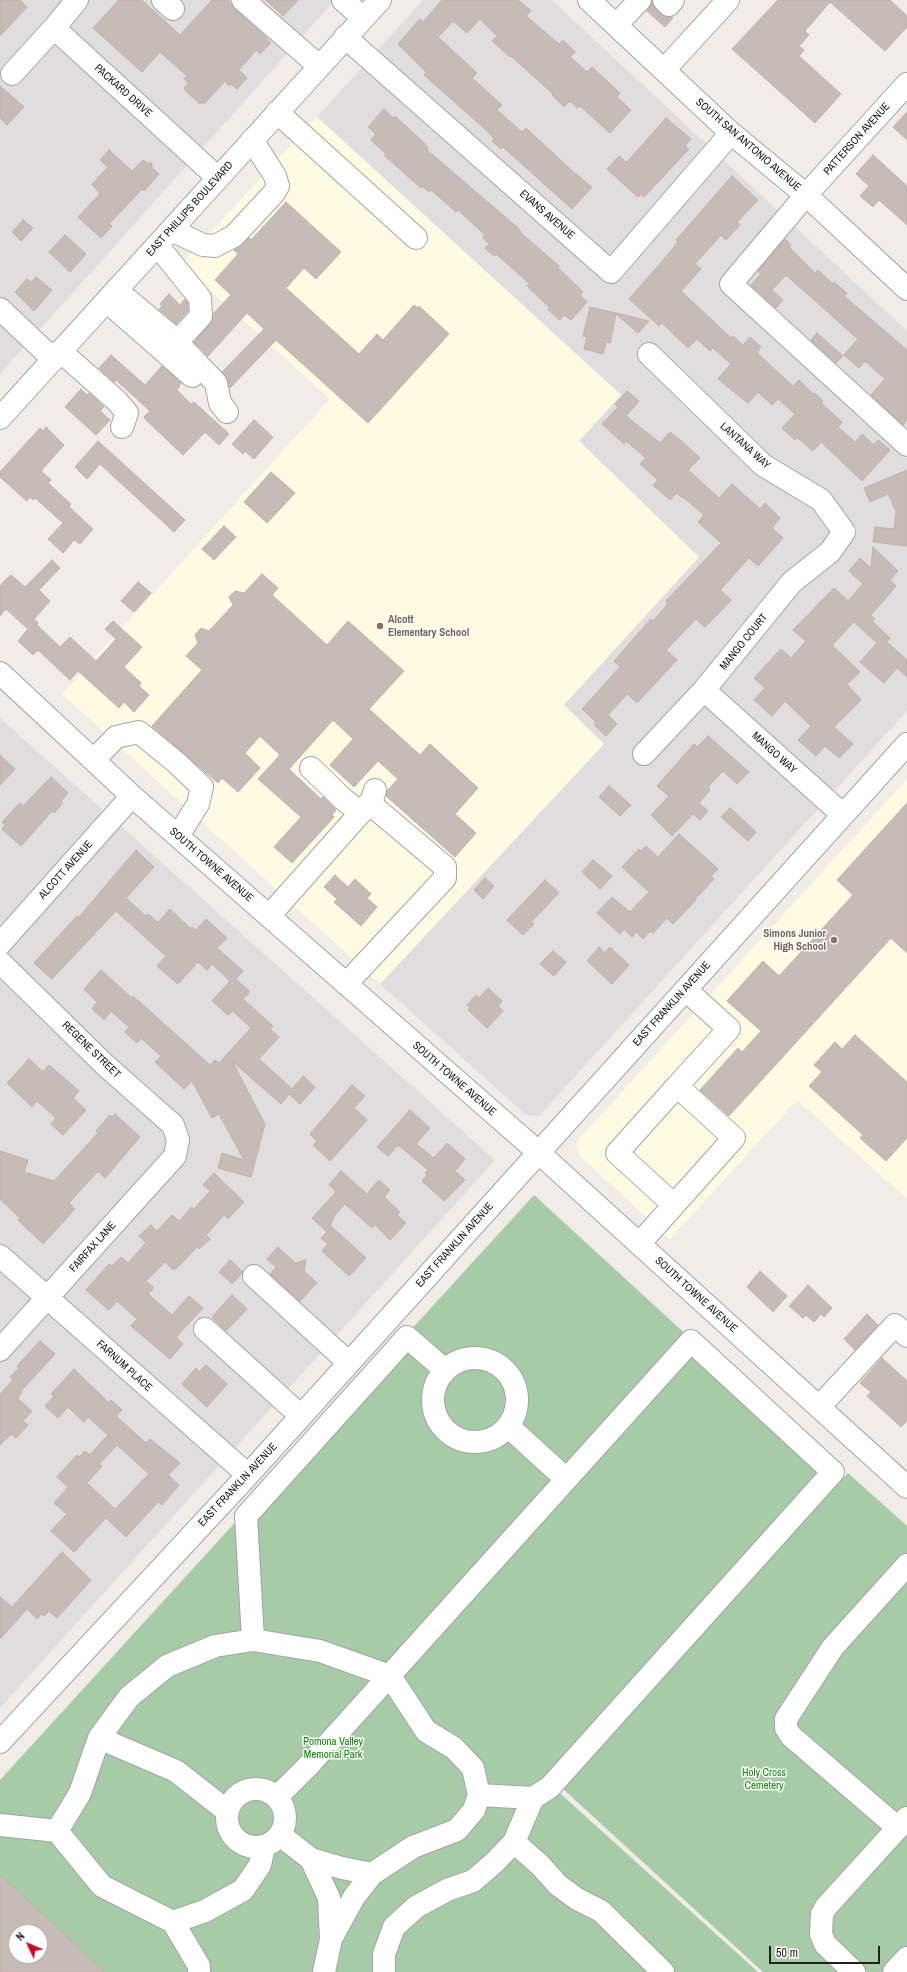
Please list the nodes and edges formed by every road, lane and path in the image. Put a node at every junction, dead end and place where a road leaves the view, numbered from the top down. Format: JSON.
{"nodes":[{"id":1,"x":77,"y":0,"type":"edge"},
{"id":2,"x":243,"y":0,"type":"edge"},
{"id":3,"x":342,"y":0,"type":"edge"},
{"id":4,"x":380,"y":0,"type":"edge"},
{"id":5,"x":589,"y":0,"type":"edge"},
{"id":6,"x":640,"y":0,"type":"edge"},
{"id":7,"x":664,"y":0,"type":"edge"},
{"id":8,"x":673,"y":0,"type":"edge"},
{"id":9,"x":728,"y":0,"type":"edge"},
{"id":10,"x":363,"y":18,"type":"junction"},
{"id":11,"x":616,"y":25,"type":"junction"},
{"id":12,"x":54,"y":28,"type":"junction"},
{"id":13,"x":345,"y":37,"type":"junction"},
{"id":14,"x":319,"y":66,"type":"junction"},
{"id":15,"x":664,"y":70,"type":"junction"},
{"id":16,"x":12,"y":74,"type":"dead end"},
{"id":17,"x":907,"y":84,"type":"edge"},
{"id":18,"x":278,"y":112,"type":"junction"},
{"id":19,"x":731,"y":133,"type":"junction"},
{"id":20,"x":252,"y":140,"type":"junction"},
{"id":21,"x":218,"y":178,"type":"junction"},
{"id":22,"x":806,"y":195,"type":"junction"},
{"id":23,"x":164,"y":237,"type":"junction"},
{"id":24,"x":416,"y":238,"type":"dead end"},
{"id":25,"x":907,"y":290,"type":"edge"},
{"id":26,"x":111,"y":295,"type":"junction"},
{"id":27,"x":0,"y":309,"type":"edge"},
{"id":28,"x":177,"y":342,"type":"junction"},
{"id":29,"x":649,"y":354,"type":"dead end"},
{"id":30,"x":57,"y":355,"type":"junction"},
{"id":31,"x":192,"y":376,"type":"dead end"},
{"id":32,"x":227,"y":412,"type":"dead end"},
{"id":33,"x":0,"y":418,"type":"edge"},
{"id":34,"x":122,"y":427,"type":"dead end"},
{"id":35,"x":907,"y":444,"type":"edge"},
{"id":36,"x":844,"y":532,"type":"joint"},
{"id":37,"x":0,"y":673,"type":"edge"},
{"id":38,"x":704,"y":690,"type":"junction"},
{"id":39,"x":907,"y":744,"type":"edge"},
{"id":40,"x":644,"y":754,"type":"dead end"},
{"id":41,"x":94,"y":760,"type":"junction"},
{"id":42,"x":311,"y":768,"type":"dead end"},
{"id":43,"x":132,"y":796,"type":"junction"},
{"id":44,"x":369,"y":801,"type":"junction"},
{"id":45,"x":843,"y":816,"type":"junction"},
{"id":46,"x":178,"y":836,"type":"junction"},
{"id":47,"x":269,"y":916,"type":"junction"},
{"id":48,"x":0,"y":944,"type":"edge"},
{"id":49,"x":0,"y":962,"type":"edge"},
{"id":50,"x":346,"y":984,"type":"junction"},
{"id":51,"x":686,"y":990,"type":"junction"},
{"id":52,"x":677,"y":1086,"type":"junction"},
{"id":53,"x":178,"y":1140,"type":"joint"},
{"id":54,"x":538,"y":1152,"type":"junction"},
{"id":55,"x":674,"y":1205,"type":"junction"},
{"id":56,"x":639,"y":1244,"type":"junction"},
{"id":57,"x":0,"y":1256,"type":"edge"},
{"id":58,"x":254,"y":1276,"type":"dead end"},
{"id":59,"x":47,"y":1298,"type":"junction"},
{"id":60,"x":205,"y":1329,"type":"dead end"},
{"id":61,"x":907,"y":1336,"type":"edge"},
{"id":62,"x":0,"y":1350,"type":"edge"},
{"id":63,"x":349,"y":1363,"type":"junction"},
{"id":64,"x":445,"y":1370,"type":"junction"},
{"id":65,"x":819,"y":1407,"type":"junction"},
{"id":66,"x":301,"y":1416,"type":"junction"},
{"id":67,"x":509,"y":1427,"type":"junction"},
{"id":68,"x":248,"y":1475,"type":"junction"},
{"id":69,"x":566,"y":1479,"type":"junction"},
{"id":70,"x":907,"y":1487,"type":"edge"},
{"id":71,"x":907,"y":1565,"type":"edge"},
{"id":72,"x":253,"y":1640,"type":"junction"},
{"id":73,"x":390,"y":1676,"type":"junction"},
{"id":74,"x":99,"y":1738,"type":"junction"},
{"id":75,"x":0,"y":1742,"type":"edge"},
{"id":76,"x":479,"y":1795,"type":"junction"},
{"id":77,"x":277,"y":1797,"type":"junction"},
{"id":78,"x":533,"y":1798,"type":"junction"},
{"id":79,"x":227,"y":1811,"type":"junction"},
{"id":80,"x":903,"y":1823,"type":"edge"},
{"id":81,"x":0,"y":1825,"type":"edge"},
{"id":82,"x":57,"y":1831,"type":"junction"},
{"id":83,"x":272,"y":1841,"type":"junction"},
{"id":84,"x":514,"y":1842,"type":"junction"},
{"id":85,"x":311,"y":1859,"type":"junction"},
{"id":86,"x":372,"y":1874,"type":"junction"},
{"id":87,"x":173,"y":1922,"type":"junction"},
{"id":88,"x":331,"y":1939,"type":"junction"},
{"id":89,"x":907,"y":1958,"type":"edge"},
{"id":90,"x":200,"y":1972,"type":"edge"},
{"id":91,"x":324,"y":1972,"type":"edge"},
{"id":92,"x":384,"y":1972,"type":"edge"},
{"id":93,"x":663,"y":1972,"type":"edge"},
{"id":94,"x":854,"y":1972,"type":"edge"},
{"id":95,"x":894,"y":1972,"type":"edge"}],
"edges":[{"from":1,"to":12,"type":"street"},
{"from":2,"to":14,"type":"street"},
{"from":3,"to":10,"type":"street"},
{"from":4,"to":10,"type":"street","name":"EAST PHILLIPS BOULEVARD"},
{"from":5,"to":11,"type":"street","name":"SOUTH SAN ANTONIO AVENUE"},
{"from":6,"to":11,"type":"street"},
{"from":7,"to":8,"type":"street"},
{"from":9,"to":15,"type":"street"},
{"from":10,"to":13,"type":"street","name":"EAST PHILLIPS BOULEVARD"},
{"from":11,"to":15,"type":"street","name":"SOUTH SAN ANTONIO AVENUE"},
{"from":12,"to":16,"type":"street"},
{"from":12,"to":21,"type":"street","name":"PACKARD DRIVE"},
{"from":13,"to":14,"type":"street","name":"EAST PHILLIPS BOULEVARD"},
{"from":13,"to":19,"type":"street","name":"EVANS AVENUE"},
{"from":14,"to":18,"type":"street","name":"EAST PHILLIPS BOULEVARD"},
{"from":15,"to":19,"type":"street","name":"SOUTH SAN ANTONIO AVENUE"},
{"from":17,"to":22,"type":"street","name":"PATTERSON AVENUE"},
{"from":18,"to":20,"type":"street","name":"EAST PHILLIPS BOULEVARD"},
{"from":18,"to":24,"type":"street"},
{"from":19,"to":22,"type":"street","name":"SOUTH SAN ANTONIO AVENUE"},
{"from":20,"to":21,"type":"street","name":"EAST PHILLIPS BOULEVARD"},
{"from":20,"to":23,"type":"street"},
{"from":21,"to":23,"type":"street","name":"EAST PHILLIPS BOULEVARD"},
{"from":22,"to":25,"type":"street","name":"SOUTH SAN ANTONIO AVENUE"},
{"from":22,"to":35,"type":"street","name":"PATTERSON AVENUE"},
{"from":23,"to":26,"type":"street","name":"EAST PHILLIPS BOULEVARD"},
{"from":23,"to":28,"type":"street"},
{"from":26,"to":28,"type":"street"},
{"from":26,"to":30,"type":"street","name":"EAST PHILLIPS BOULEVARD"},
{"from":26,"to":31,"type":"street"},
{"from":27,"to":30,"type":"street"},
{"from":28,"to":32,"type":"street"},
{"from":29,"to":36,"type":"street","name":"LANTANA WAY"},
{"from":30,"to":33,"type":"street","name":"EAST PHILLIPS BOULEVARD"},
{"from":30,"to":34,"type":"street"},
{"from":36,"to":38,"type":"street","name":"MANGO COURT"},
{"from":37,"to":41,"type":"street","name":"SOUTH TOWNE AVENUE"},
{"from":38,"to":40,"type":"street","name":"MANGO COURT"},
{"from":38,"to":45,"type":"street","name":"MANGO WAY"},
{"from":39,"to":45,"type":"street","name":"EAST FRANKLIN AVENUE"},
{"from":41,"to":43,"type":"street","name":"SOUTH TOWNE AVENUE"},
{"from":41,"to":46,"type":"street"},
{"from":42,"to":44,"type":"street"},
{"from":43,"to":46,"type":"street","name":"SOUTH TOWNE AVENUE"},
{"from":43,"to":48,"type":"street","name":"ALCOTT AVENUE"},
{"from":44,"to":47,"type":"street"},
{"from":44,"to":50,"type":"street"},
{"from":45,"to":51,"type":"street","name":"EAST FRANKLIN AVENUE"},
{"from":46,"to":47,"type":"street","name":"SOUTH TOWNE AVENUE"},
{"from":47,"to":50,"type":"street","name":"SOUTH TOWNE AVENUE"},
{"from":49,"to":53,"type":"street","name":"REGENE STREET"},
{"from":50,"to":54,"type":"street","name":"SOUTH TOWNE AVENUE"},
{"from":51,"to":52,"type":"street"},
{"from":51,"to":54,"type":"street","name":"EAST FRANKLIN AVENUE"},
{"from":52,"to":55,"type":"street"},
{"from":52,"to":55,"type":"street"},
{"from":53,"to":59,"type":"street","name":"FAIRFAX LANE"},
{"from":54,"to":56,"type":"street","name":"SOUTH TOWNE AVENUE"},
{"from":54,"to":63,"type":"street","name":"EAST FRANKLIN AVENUE"},
{"from":55,"to":56,"type":"street"},
{"from":56,"to":65,"type":"street","name":"SOUTH TOWNE AVENUE"},
{"from":57,"to":59,"type":"street","name":"FARNUM PLACE"},
{"from":58,"to":63,"type":"street"},
{"from":59,"to":62,"type":"street","name":"FAIRFAX LANE"},
{"from":59,"to":68,"type":"street","name":"FARNUM PLACE"},
{"from":60,"to":66,"type":"street"},
{"from":61,"to":65,"type":"street"},
{"from":63,"to":66,"type":"street","name":"EAST FRANKLIN AVENUE"},
{"from":64,"to":67,"type":"street"},
{"from":64,"to":67,"type":"street"},
{"from":64,"to":72,"type":"street"},
{"from":65,"to":70,"type":"street","name":"SOUTH TOWNE AVENUE"},
{"from":66,"to":68,"type":"street","name":"EAST FRANKLIN AVENUE"},
{"from":67,"to":69,"type":"street"},
{"from":68,"to":75,"type":"street","name":"EAST FRANKLIN AVENUE"},
{"from":69,"to":73,"type":"street"},
{"from":69,"to":78,"type":"street"},
{"from":71,"to":80,"type":"street"},
{"from":72,"to":73,"type":"street"},
{"from":72,"to":74,"type":"street"},
{"from":73,"to":76,"type":"street"},
{"from":73,"to":77,"type":"street"},
{"from":74,"to":79,"type":"street"},
{"from":74,"to":82,"type":"street"},
{"from":76,"to":78,"type":"street"},
{"from":76,"to":86,"type":"street"},
{"from":77,"to":79,"type":"street"},
{"from":77,"to":83,"type":"street"},
{"from":78,"to":84,"type":"street"},
{"from":79,"to":83,"type":"street"},
{"from":80,"to":94,"type":"street"},
{"from":81,"to":82,"type":"street"},
{"from":82,"to":87,"type":"street"},
{"from":83,"to":85,"type":"street"},
{"from":83,"to":87,"type":"street"},
{"from":84,"to":92,"type":"street"},
{"from":84,"to":93,"type":"street"},
{"from":85,"to":86,"type":"street"},
{"from":85,"to":88,"type":"street"},
{"from":86,"to":88,"type":"street"},
{"from":87,"to":90,"type":"street"},
{"from":88,"to":91,"type":"street"},
{"from":89,"to":95,"type":"street"}]}
